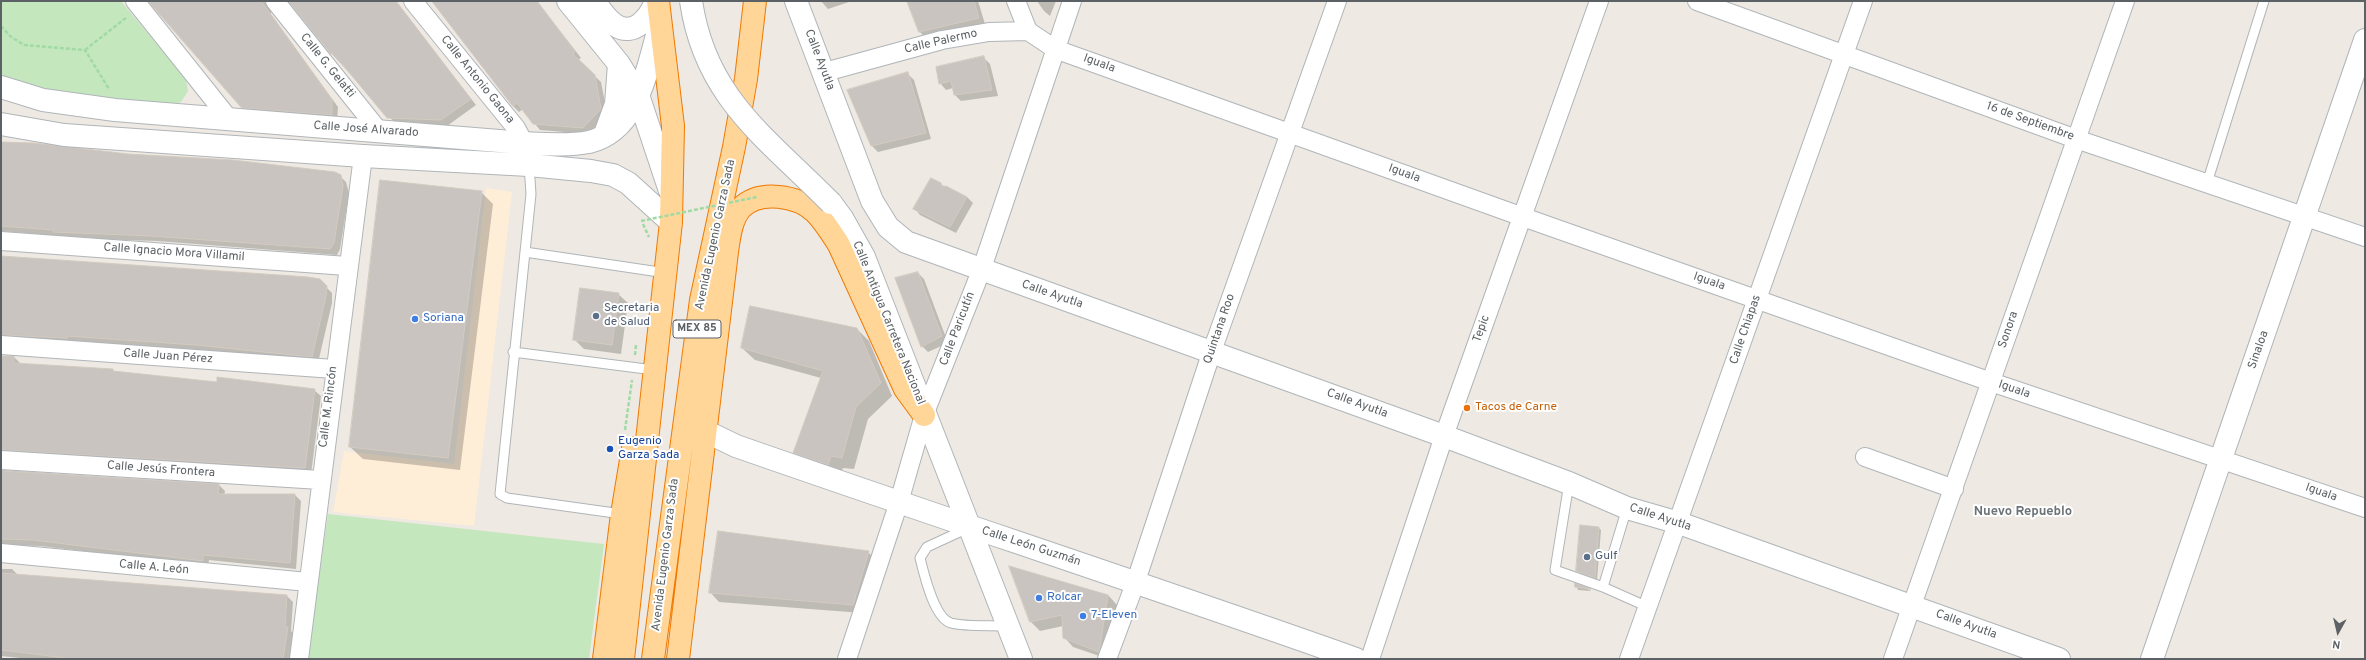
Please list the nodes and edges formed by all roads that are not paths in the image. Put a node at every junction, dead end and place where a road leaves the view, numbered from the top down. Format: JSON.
{"nodes":[{"id":1,"x":275,"y":1,"type":"edge"},
{"id":2,"x":413,"y":1,"type":"edge"},
{"id":3,"x":568,"y":1,"type":"edge"},
{"id":4,"x":594,"y":1,"type":"edge"},
{"id":5,"x":657,"y":1,"type":"edge"},
{"id":6,"x":690,"y":1,"type":"edge"},
{"id":7,"x":755,"y":1,"type":"edge"},
{"id":8,"x":796,"y":1,"type":"edge"},
{"id":9,"x":1016,"y":1,"type":"edge"},
{"id":10,"x":1072,"y":1,"type":"edge"},
{"id":11,"x":1337,"y":1,"type":"edge"},
{"id":12,"x":1599,"y":1,"type":"edge"},
{"id":13,"x":1697,"y":1,"type":"edge"},
{"id":14,"x":1862,"y":1,"type":"edge"},
{"id":15,"x":2125,"y":1,"type":"edge"},
{"id":16,"x":2264,"y":1,"type":"edge"},
{"id":17,"x":137,"y":4,"type":"edge"},
{"id":18,"x":660,"y":25,"type":"junction"},
{"id":19,"x":1028,"y":31,"type":"junction"},
{"id":20,"x":2365,"y":40,"type":"edge"},
{"id":21,"x":1055,"y":49,"type":"junction"},
{"id":22,"x":1844,"y":55,"type":"junction"},
{"id":23,"x":619,"y":64,"type":"junction"},
{"id":24,"x":825,"y":72,"type":"junction"},
{"id":25,"x":1,"y":87,"type":"edge"},
{"id":26,"x":638,"y":95,"type":"junction"},
{"id":27,"x":230,"y":120,"type":"junction"},
{"id":28,"x":1,"y":124,"type":"edge"},
{"id":29,"x":291,"y":125,"type":"junction"},
{"id":30,"x":379,"y":131,"type":"junction"},
{"id":31,"x":1290,"y":132,"type":"junction"},
{"id":32,"x":604,"y":137,"type":"junction"},
{"id":33,"x":2076,"y":139,"type":"junction"},
{"id":34,"x":524,"y":143,"type":"junction"},
{"id":35,"x":288,"y":151,"type":"junction"},
{"id":36,"x":362,"y":156,"type":"junction"},
{"id":37,"x":529,"y":165,"type":"junction"},
{"id":38,"x":2207,"y":183,"type":"junction"},
{"id":39,"x":672,"y":198,"type":"junction"},
{"id":40,"x":2304,"y":216,"type":"junction"},
{"id":41,"x":1523,"y":217,"type":"junction"},
{"id":42,"x":672,"y":222,"type":"junction"},
{"id":43,"x":2365,"y":236,"type":"edge"},
{"id":44,"x":1,"y":241,"type":"edge"},
{"id":45,"x":525,"y":252,"type":"junction"},
{"id":46,"x":347,"y":266,"type":"junction"},
{"id":47,"x":981,"y":271,"type":"junction"},
{"id":48,"x":666,"y":274,"type":"junction"},
{"id":49,"x":724,"y":274,"type":"junction"},
{"id":50,"x":1757,"y":298,"type":"junction"},
{"id":51,"x":701,"y":300,"type":"junction"},
{"id":52,"x":1,"y":345,"type":"edge"},
{"id":53,"x":1212,"y":351,"type":"junction"},
{"id":54,"x":513,"y":352,"type":"junction"},
{"id":55,"x":693,"y":356,"type":"junction"},
{"id":56,"x":334,"y":369,"type":"junction"},
{"id":57,"x":656,"y":370,"type":"junction"},
{"id":58,"x":1991,"y":382,"type":"junction"},
{"id":59,"x":652,"y":396,"type":"junction"},
{"id":60,"x":924,"y":415,"type":"junction"},
{"id":61,"x":707,"y":426,"type":"junction"},
{"id":62,"x":1444,"y":436,"type":"junction"},
{"id":63,"x":1865,"y":457,"type":"dead end"},
{"id":64,"x":1,"y":460,"type":"edge"},
{"id":65,"x":2221,"y":460,"type":"junction"},
{"id":66,"x":320,"y":480,"type":"junction"},
{"id":67,"x":1569,"y":483,"type":"junction"},
{"id":68,"x":1954,"y":488,"type":"junction"},
{"id":69,"x":899,"y":502,"type":"junction"},
{"id":70,"x":1627,"y":508,"type":"junction"},
{"id":71,"x":2365,"y":508,"type":"edge"},
{"id":72,"x":622,"y":514,"type":"junction"},
{"id":73,"x":1679,"y":523,"type":"junction"},
{"id":74,"x":969,"y":527,"type":"junction"},
{"id":75,"x":1,"y":553,"type":"edge"},
{"id":76,"x":1136,"y":581,"type":"junction"},
{"id":77,"x":308,"y":582,"type":"junction"},
{"id":78,"x":1603,"y":587,"type":"junction"},
{"id":79,"x":1912,"y":606,"type":"junction"},
{"id":80,"x":1648,"y":608,"type":"junction"},
{"id":81,"x":1008,"y":626,"type":"junction"},
{"id":82,"x":299,"y":659,"type":"edge"},
{"id":83,"x":604,"y":659,"type":"edge"},
{"id":84,"x":623,"y":659,"type":"edge"},
{"id":85,"x":653,"y":659,"type":"edge"},
{"id":86,"x":678,"y":659,"type":"edge"},
{"id":87,"x":847,"y":659,"type":"edge"},
{"id":88,"x":1021,"y":659,"type":"edge"},
{"id":89,"x":1107,"y":659,"type":"edge"},
{"id":90,"x":1356,"y":659,"type":"edge"},
{"id":91,"x":1370,"y":659,"type":"edge"},
{"id":92,"x":1629,"y":659,"type":"edge"},
{"id":93,"x":1893,"y":659,"type":"edge"},
{"id":94,"x":2059,"y":659,"type":"edge"},
{"id":95,"x":2152,"y":659,"type":"edge"}],
"edges":[{"from":1,"to":30,"type":"street","name":"Calle G. Gelatti"},
{"from":2,"to":34,"type":"street","name":"Calle Antonio Gaona"},
{"from":3,"to":23,"type":"street"},
{"from":4,"to":5,"type":"street"},
{"from":5,"to":18,"type":"highway","number":"MEX 85"},
{"from":6,"to":60,"type":"street","name":"Calle Antigua Carretera Nacional","bridge":true},
{"from":7,"to":51,"type":"highway","name":"Avenida Eugenio Garza Sada","number":"MEX 85"},
{"from":8,"to":24,"type":"street","name":"Calle Ayutla"},
{"from":9,"to":19,"type":"street"},
{"from":10,"to":21,"type":"street","name":"Calle Paricutín"},
{"from":11,"to":31,"type":"street","name":"Quintana Roo"},
{"from":12,"to":41,"type":"street","name":"Tepic"},
{"from":13,"to":22,"type":"street","name":"16 de Septiembre"},
{"from":14,"to":22,"type":"street","name":"Calle Chiapas"},
{"from":15,"to":33,"type":"street","name":"Sonora"},
{"from":16,"to":38,"type":"lane"},
{"from":17,"to":27,"type":"street"},
{"from":18,"to":26,"type":"street","name":"Calle José Alvarado"},
{"from":18,"to":39,"type":"highway","number":"MEX 85"},
{"from":19,"to":21,"type":"street"},
{"from":19,"to":24,"type":"street","name":"Calle Palermo"},
{"from":20,"to":40,"type":"street","name":"Sinaloa"},
{"from":21,"to":31,"type":"street","name":"Iguala"},
{"from":21,"to":47,"type":"street","name":"Calle Paricutín"},
{"from":22,"to":33,"type":"street","name":"16 de Septiembre"},
{"from":22,"to":50,"type":"street","name":"Calle Chiapas"},
{"from":23,"to":26,"type":"street"},
{"from":23,"to":32,"type":"street"},
{"from":24,"to":47,"type":"street","name":"Calle Ayutla"},
{"from":25,"to":27,"type":"street","name":"Calle José Alvarado"},
{"from":26,"to":32,"type":"street","name":"Calle José Alvarado"},
{"from":26,"to":39,"type":"street"},
{"from":27,"to":29,"type":"street","name":"Calle José Alvarado"},
{"from":28,"to":35,"type":"street"},
{"from":29,"to":30,"type":"street","name":"Calle José Alvarado"},
{"from":29,"to":35,"type":"street"},
{"from":30,"to":34,"type":"street","name":"Calle José Alvarado"},
{"from":31,"to":41,"type":"street","name":"Iguala"},
{"from":31,"to":53,"type":"street","name":"Quintana Roo"},
{"from":32,"to":34,"type":"street","name":"Calle José Alvarado"},
{"from":33,"to":38,"type":"street","name":"16 de Septiembre"},
{"from":33,"to":58,"type":"street","name":"Sonora"},
{"from":34,"to":37,"type":"street","name":"Calle Antonio Gaona"},
{"from":35,"to":36,"type":"street"},
{"from":36,"to":37,"type":"street"},
{"from":36,"to":46,"type":"street","name":"Calle M. Rincón"},
{"from":37,"to":42,"type":"street"},
{"from":37,"to":45,"type":"lane"},
{"from":38,"to":40,"type":"street","name":"16 de Septiembre"},
{"from":39,"to":42,"type":"highway","number":"MEX 85"},
{"from":40,"to":43,"type":"street","name":"16 de Septiembre"},
{"from":40,"to":65,"type":"street","name":"Sinaloa"},
{"from":41,"to":50,"type":"street","name":"Iguala"},
{"from":41,"to":62,"type":"street","name":"Tepic"},
{"from":42,"to":48,"type":"highway","number":"MEX 85"},
{"from":44,"to":46,"type":"street","name":"Calle Ignacio Mora Villamil"},
{"from":45,"to":48,"type":"lane"},
{"from":45,"to":54,"type":"lane"},
{"from":46,"to":56,"type":"street","name":"Calle M. Rincón"},
{"from":47,"to":53,"type":"street","name":"Calle Ayutla"},
{"from":47,"to":60,"type":"street","name":"Calle Paricutín"},
{"from":48,"to":57,"type":"highway","number":"MEX 85"},
{"from":49,"to":51,"type":"highway"},
{"from":49,"to":60,"type":"highway"},
{"from":49,"to":61,"type":"highway"},
{"from":50,"to":58,"type":"street","name":"Iguala"},
{"from":50,"to":73,"type":"street","name":"Calle Chiapas"},
{"from":51,"to":55,"type":"highway","name":"Avenida Eugenio Garza Sada","number":"MEX 85"},
{"from":52,"to":56,"type":"street","name":"Calle Juan Pérez"},
{"from":53,"to":62,"type":"street","name":"Calle Ayutla"},
{"from":53,"to":76,"type":"street","name":"Quintana Roo"},
{"from":54,"to":57,"type":"lane"},
{"from":54,"to":72,"type":"lane"},
{"from":55,"to":61,"type":"highway"},
{"from":55,"to":85,"type":"highway","name":"Avenida Eugenio Garza Sada","number":"MEX 85"},
{"from":56,"to":66,"type":"street","name":"Calle M. Rincón"},
{"from":57,"to":59,"type":"highway","number":"MEX 85"},
{"from":58,"to":65,"type":"street","name":"Iguala"},
{"from":58,"to":68,"type":"street","name":"Sonora"},
{"from":59,"to":72,"type":"highway"},
{"from":59,"to":84,"type":"highway","number":"MEX 85"},
{"from":60,"to":69,"type":"street","name":"Calle Paricutín"},
{"from":60,"to":74,"type":"street","name":"Calle Antigua Carretera Nacional"},
{"from":61,"to":69,"type":"street","name":"Calle León Guzmán"},
{"from":61,"to":86,"type":"highway"},
{"from":62,"to":67,"type":"street","name":"Calle Ayutla"},
{"from":62,"to":91,"type":"street","name":"Tepic"},
{"from":63,"to":68,"type":"street"},
{"from":64,"to":66,"type":"street","name":"Calle Jesús Frontera"},
{"from":65,"to":71,"type":"street","name":"Iguala"},
{"from":65,"to":95,"type":"street","name":"Sinaloa"},
{"from":66,"to":77,"type":"street","name":"Calle M. Rincón"},
{"from":67,"to":70,"type":"street","name":"Calle Ayutla"},
{"from":67,"to":78,"type":"lane"},
{"from":68,"to":79,"type":"street","name":"Sonora"},
{"from":69,"to":74,"type":"street","name":"Calle León Guzmán"},
{"from":69,"to":87,"type":"street","name":"Calle Paricutín"},
{"from":70,"to":73,"type":"street","name":"Calle Ayutla"},
{"from":70,"to":78,"type":"lane"},
{"from":72,"to":83,"type":"highway"},
{"from":73,"to":79,"type":"street","name":"Calle Ayutla"},
{"from":73,"to":80,"type":"street","name":"Calle Chiapas"},
{"from":74,"to":76,"type":"street","name":"Calle León Guzmán"},
{"from":74,"to":81,"type":"street","name":"Calle Antigua Carretera Nacional"},
{"from":74,"to":81,"type":"lane"},
{"from":75,"to":77,"type":"street","name":"Calle A. León"},
{"from":76,"to":89,"type":"street","name":"Quintana Roo"},
{"from":76,"to":90,"type":"street","name":"Calle León Guzmán"},
{"from":77,"to":82,"type":"street","name":"Calle M. Rincón"},
{"from":78,"to":80,"type":"lane"},
{"from":79,"to":93,"type":"street","name":"Sonora"},
{"from":79,"to":94,"type":"street","name":"Calle Ayutla"},
{"from":80,"to":92,"type":"street","name":"Calle Chiapas"},
{"from":81,"to":88,"type":"street","name":"Calle Antigua Carretera Nacional"}]}
